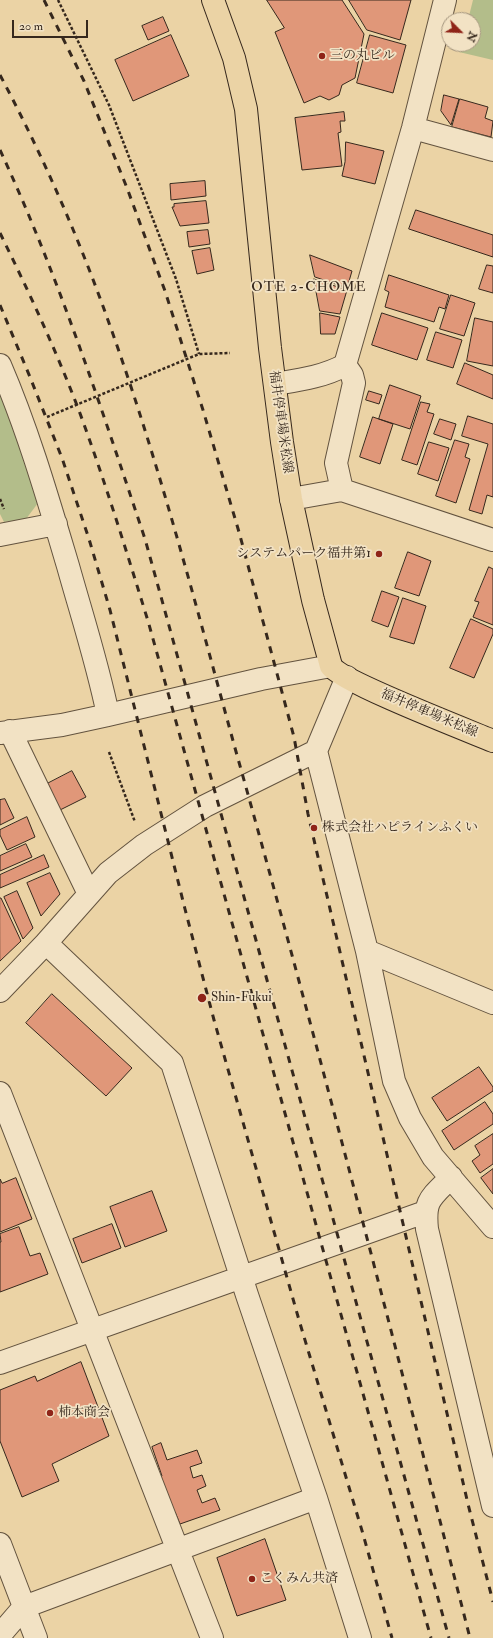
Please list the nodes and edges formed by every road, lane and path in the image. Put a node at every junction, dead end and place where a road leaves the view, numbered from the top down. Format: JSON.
{"nodes":[{"id":1,"x":58,"y":0,"type":"edge"},
{"id":2,"x":213,"y":0,"type":"edge"},
{"id":3,"x":445,"y":0,"type":"edge"},
{"id":4,"x":413,"y":128,"type":"junction"},
{"id":5,"x":493,"y":150,"type":"edge"},
{"id":6,"x":230,"y":353,"type":"dead end"},
{"id":7,"x":199,"y":354,"type":"junction"},
{"id":8,"x":0,"y":365,"type":"edge"},
{"id":9,"x":345,"y":365,"type":"junction"},
{"id":10,"x":275,"y":384,"type":"junction"},
{"id":11,"x":23,"y":426,"type":"junction"},
{"id":12,"x":342,"y":490,"type":"junction"},
{"id":13,"x":0,"y":498,"type":"edge"},
{"id":14,"x":291,"y":499,"type":"junction"},
{"id":15,"x":5,"y":513,"type":"dead end"},
{"id":16,"x":56,"y":524,"type":"junction"},
{"id":17,"x":0,"y":535,"type":"edge"},
{"id":18,"x":493,"y":540,"type":"edge"},
{"id":19,"x":339,"y":672,"type":"junction"},
{"id":20,"x":108,"y":715,"type":"junction"},
{"id":21,"x":5,"y":732,"type":"edge"},
{"id":22,"x":493,"y":741,"type":"edge"},
{"id":23,"x":316,"y":751,"type":"junction"},
{"id":24,"x":109,"y":752,"type":"dead end"},
{"id":25,"x":144,"y":845,"type":"junction"},
{"id":26,"x":89,"y":894,"type":"junction"},
{"id":27,"x":46,"y":943,"type":"junction"},
{"id":28,"x":367,"y":951,"type":"junction"},
{"id":29,"x":0,"y":991,"type":"edge"},
{"id":30,"x":493,"y":1003,"type":"edge"},
{"id":31,"x":0,"y":1093,"type":"edge"},
{"id":32,"x":451,"y":1178,"type":"junction"},
{"id":33,"x":425,"y":1212,"type":"junction"},
{"id":34,"x":493,"y":1227,"type":"edge"},
{"id":35,"x":241,"y":1277,"type":"junction"},
{"id":36,"x":93,"y":1330,"type":"junction"},
{"id":37,"x":0,"y":1363,"type":"edge"},
{"id":38,"x":316,"y":1498,"type":"junction"},
{"id":39,"x":493,"y":1506,"type":"edge"},
{"id":40,"x":0,"y":1544,"type":"edge"},
{"id":41,"x":177,"y":1550,"type":"junction"},
{"id":42,"x":24,"y":1607,"type":"junction"},
{"id":43,"x":0,"y":1635,"type":"edge"},
{"id":44,"x":36,"y":1638,"type":"edge"},
{"id":45,"x":212,"y":1638,"type":"edge"},
{"id":46,"x":360,"y":1638,"type":"edge"}],
"edges":[{"from":1,"to":7,"type":"path"},
{"from":2,"to":10,"type":"main road","name":"福井停車場米松線"},
{"from":3,"to":4,"type":"street"},
{"from":4,"to":5,"type":"street"},
{"from":4,"to":9,"type":"street"},
{"from":6,"to":7,"type":"path"},
{"from":7,"to":11,"type":"path"},
{"from":8,"to":11,"type":"street"},
{"from":9,"to":10,"type":"street"},
{"from":9,"to":12,"type":"street"},
{"from":10,"to":14,"type":"main road","name":"福井停車場米松線"},
{"from":11,"to":16,"type":"street"},
{"from":12,"to":14,"type":"street"},
{"from":12,"to":18,"type":"street"},
{"from":13,"to":15,"type":"path"},
{"from":14,"to":19,"type":"main road","name":"福井停車場米松線"},
{"from":16,"to":17,"type":"street"},
{"from":16,"to":20,"type":"street"},
{"from":19,"to":20,"type":"street"},
{"from":19,"to":22,"type":"main road","name":"福井停車場米松線"},
{"from":19,"to":23,"type":"street"},
{"from":20,"to":21,"type":"street"},
{"from":21,"to":26,"type":"street"},
{"from":23,"to":25,"type":"street"},
{"from":23,"to":28,"type":"street"},
{"from":24,"to":25,"type":"path"},
{"from":25,"to":26,"type":"street"},
{"from":26,"to":27,"type":"street"},
{"from":27,"to":29,"type":"street"},
{"from":27,"to":35,"type":"street"},
{"from":28,"to":30,"type":"street"},
{"from":28,"to":32,"type":"street"},
{"from":31,"to":36,"type":"street"},
{"from":32,"to":33,"type":"street"},
{"from":32,"to":34,"type":"street"},
{"from":33,"to":35,"type":"street"},
{"from":33,"to":39,"type":"street"},
{"from":35,"to":36,"type":"street"},
{"from":35,"to":38,"type":"street"},
{"from":36,"to":37,"type":"street"},
{"from":36,"to":41,"type":"street"},
{"from":38,"to":41,"type":"street"},
{"from":38,"to":46,"type":"street"},
{"from":40,"to":42,"type":"street"},
{"from":41,"to":42,"type":"street"},
{"from":41,"to":45,"type":"street"},
{"from":42,"to":43,"type":"street"},
{"from":42,"to":44,"type":"street"}]}
